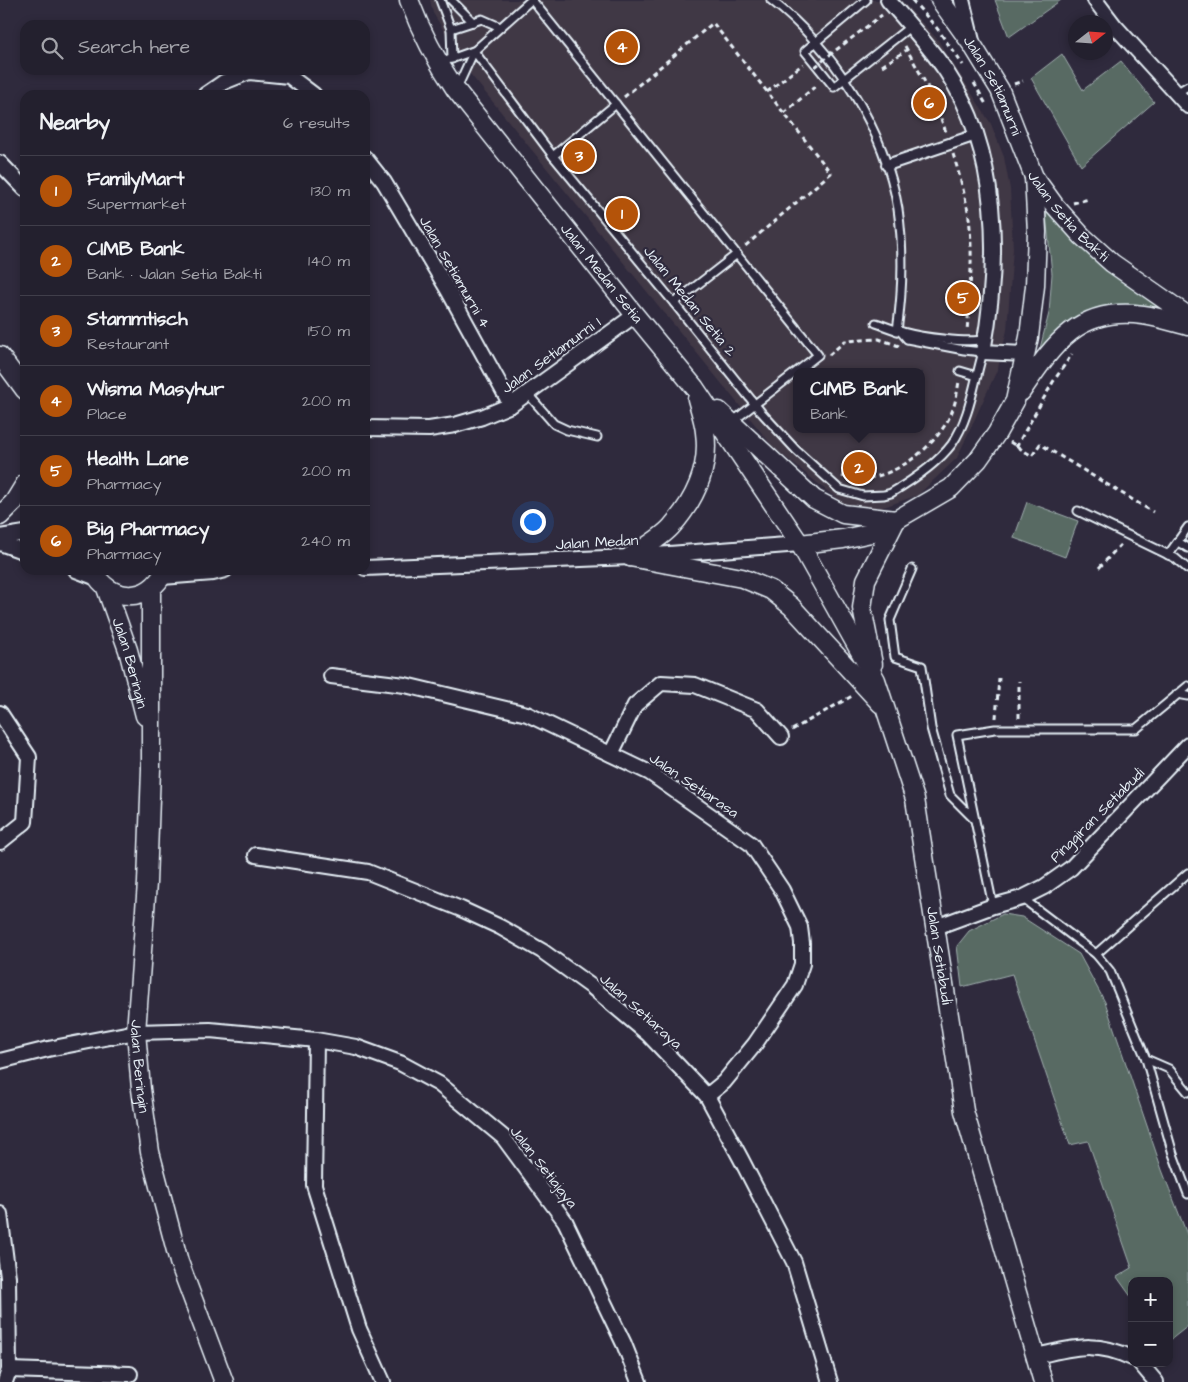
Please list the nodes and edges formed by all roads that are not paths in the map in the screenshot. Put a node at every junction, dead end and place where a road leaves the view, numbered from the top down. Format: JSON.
{"nodes":[{"id":1,"x":409,"y":0,"type":"edge"},
{"id":2,"x":440,"y":0,"type":"edge"},
{"id":3,"x":451,"y":0,"type":"edge"},
{"id":4,"x":532,"y":0,"type":"edge"},
{"id":5,"x":771,"y":0,"type":"edge"},
{"id":6,"x":866,"y":0,"type":"edge"},
{"id":7,"x":940,"y":0,"type":"edge"},
{"id":8,"x":962,"y":0,"type":"edge"},
{"id":9,"x":1095,"y":0,"type":"edge"},
{"id":10,"x":891,"y":3,"type":"edge"},
{"id":11,"x":473,"y":22,"type":"junction"},
{"id":12,"x":911,"y":26,"type":"junction"},
{"id":13,"x":500,"y":27,"type":"junction"},
{"id":14,"x":451,"y":29,"type":"junction"},
{"id":15,"x":816,"y":42,"type":"junction"},
{"id":16,"x":973,"y":46,"type":"junction"},
{"id":17,"x":474,"y":51,"type":"junction"},
{"id":18,"x":445,"y":60,"type":"junction"},
{"id":19,"x":242,"y":75,"type":"edge"},
{"id":20,"x":279,"y":75,"type":"edge"},
{"id":21,"x":845,"y":79,"type":"junction"},
{"id":22,"x":1182,"y":89,"type":"edge"},
{"id":23,"x":212,"y":90,"type":"edge"},
{"id":24,"x":307,"y":90,"type":"edge"},
{"id":25,"x":456,"y":90,"type":"junction"},
{"id":26,"x":616,"y":104,"type":"junction"},
{"id":27,"x":1188,"y":106,"type":"edge"},
{"id":28,"x":976,"y":135,"type":"junction"},
{"id":29,"x":553,"y":156,"type":"junction"},
{"id":30,"x":0,"y":163,"type":"edge"},
{"id":31,"x":370,"y":164,"type":"edge"},
{"id":32,"x":887,"y":165,"type":"junction"},
{"id":33,"x":1034,"y":177,"type":"junction"},
{"id":34,"x":20,"y":184,"type":"edge"},
{"id":35,"x":737,"y":254,"type":"junction"},
{"id":36,"x":674,"y":302,"type":"junction"},
{"id":37,"x":634,"y":315,"type":"junction"},
{"id":38,"x":1188,"y":316,"type":"edge"},
{"id":39,"x":876,"y":323,"type":"dead end"},
{"id":40,"x":1188,"y":326,"type":"edge"},
{"id":41,"x":899,"y":331,"type":"junction"},
{"id":42,"x":984,"y":346,"type":"junction"},
{"id":43,"x":1026,"y":354,"type":"junction"},
{"id":44,"x":0,"y":356,"type":"edge"},
{"id":45,"x":801,"y":368,"type":"edge"},
{"id":46,"x":960,"y":373,"type":"road end"},
{"id":47,"x":793,"y":374,"type":"edge"},
{"id":48,"x":977,"y":376,"type":"junction"},
{"id":49,"x":20,"y":383,"type":"edge"},
{"id":50,"x":695,"y":388,"type":"junction"},
{"id":51,"x":527,"y":393,"type":"junction"},
{"id":52,"x":1014,"y":401,"type":"junction"},
{"id":53,"x":755,"y":404,"type":"junction"},
{"id":54,"x":511,"y":405,"type":"junction"},
{"id":55,"x":731,"y":422,"type":"junction"},
{"id":56,"x":370,"y":428,"type":"edge"},
{"id":57,"x":597,"y":437,"type":"dead end"},
{"id":58,"x":20,"y":492,"type":"edge"},
{"id":59,"x":1078,"y":511,"type":"dead end"},
{"id":60,"x":0,"y":516,"type":"edge"},
{"id":61,"x":896,"y":520,"type":"junction"},
{"id":62,"x":1188,"y":527,"type":"edge"},
{"id":63,"x":20,"y":534,"type":"edge"},
{"id":64,"x":0,"y":537,"type":"edge"},
{"id":65,"x":1178,"y":542,"type":"junction"},
{"id":66,"x":0,"y":543,"type":"edge"},
{"id":67,"x":800,"y":544,"type":"junction"},
{"id":68,"x":1188,"y":548,"type":"edge"},
{"id":69,"x":20,"y":550,"type":"edge"},
{"id":70,"x":1168,"y":555,"type":"junction"},
{"id":71,"x":630,"y":557,"type":"junction"},
{"id":72,"x":370,"y":568,"type":"edge"},
{"id":73,"x":912,"y":569,"type":"dead end"},
{"id":74,"x":1188,"y":569,"type":"edge"},
{"id":75,"x":195,"y":575,"type":"edge"},
{"id":76,"x":98,"y":578,"type":"edge"},
{"id":77,"x":159,"y":579,"type":"edge"},
{"id":78,"x":331,"y":676,"type":"dead end"},
{"id":79,"x":871,"y":684,"type":"junction"},
{"id":80,"x":1188,"y":686,"type":"edge"},
{"id":81,"x":1177,"y":694,"type":"junction"},
{"id":82,"x":1188,"y":696,"type":"edge"},
{"id":83,"x":0,"y":713,"type":"edge"},
{"id":84,"x":781,"y":737,"type":"road end"},
{"id":85,"x":151,"y":738,"type":"junction"},
{"id":86,"x":1188,"y":745,"type":"edge"},
{"id":87,"x":611,"y":754,"type":"junction"},
{"id":88,"x":975,"y":820,"type":"junction"},
{"id":89,"x":0,"y":842,"type":"edge"},
{"id":90,"x":256,"y":855,"type":"dead end"},
{"id":91,"x":1188,"y":873,"type":"edge"},
{"id":92,"x":1022,"y":898,"type":"junction"},
{"id":93,"x":993,"y":906,"type":"junction"},
{"id":94,"x":936,"y":927,"type":"junction"},
{"id":95,"x":1096,"y":954,"type":"junction"},
{"id":96,"x":136,"y":1032,"type":"junction"},
{"id":97,"x":316,"y":1040,"type":"junction"},
{"id":98,"x":1146,"y":1059,"type":"junction"},
{"id":99,"x":0,"y":1061,"type":"edge"},
{"id":100,"x":1188,"y":1092,"type":"edge"},
{"id":101,"x":707,"y":1096,"type":"junction"},
{"id":102,"x":1188,"y":1172,"type":"edge"},
{"id":103,"x":1182,"y":1178,"type":"junction"},
{"id":104,"x":1188,"y":1194,"type":"edge"},
{"id":105,"x":0,"y":1214,"type":"edge"},
{"id":106,"x":1036,"y":1356,"type":"junction"},
{"id":107,"x":1128,"y":1356,"type":"edge"},
{"id":108,"x":1143,"y":1367,"type":"edge"},
{"id":109,"x":130,"y":1374,"type":"dead end"},
{"id":110,"x":7,"y":1376,"type":"edge"},
{"id":111,"x":222,"y":1381,"type":"edge"},
{"id":112,"x":383,"y":1382,"type":"edge"},
{"id":113,"x":639,"y":1382,"type":"edge"},
{"id":114,"x":830,"y":1382,"type":"edge"},
{"id":115,"x":1043,"y":1382,"type":"edge"},
{"id":116,"x":1156,"y":1382,"type":"edge"}],
"edges":[{"from":1,"to":18,"type":"street","name":"Jalan Medan Setia"},
{"from":2,"to":14,"type":"lane"},
{"from":3,"to":11,"type":"lane"},
{"from":4,"to":13,"type":"lane"},
{"from":4,"to":26,"type":"lane"},
{"from":5,"to":15,"type":"lane"},
{"from":6,"to":15,"type":"lane"},
{"from":7,"to":16,"type":"street","name":"Jalan Setiamurni"},
{"from":8,"to":16,"type":"street"},
{"from":9,"to":22,"type":"street"},
{"from":10,"to":12,"type":"street"},
{"from":11,"to":13,"type":"lane"},
{"from":11,"to":14,"type":"lane"},
{"from":12,"to":21,"type":"lane"},
{"from":12,"to":28,"type":"street"},
{"from":13,"to":17,"type":"lane"},
{"from":14,"to":18,"type":"lane"},
{"from":15,"to":21,"type":"lane"},
{"from":15,"to":21,"type":"lane"},
{"from":16,"to":33,"type":"street","name":"Jalan Setiamurni"},
{"from":17,"to":18,"type":"lane"},
{"from":17,"to":25,"type":"lane"},
{"from":17,"to":29,"type":"lane","name":"Jalan Medan Setia 2"},
{"from":18,"to":25,"type":"street","name":"Jalan Medan Setia"},
{"from":19,"to":23,"type":"street"},
{"from":20,"to":24,"type":"street"},
{"from":21,"to":32,"type":"lane"},
{"from":22,"to":27,"type":"street"},
{"from":25,"to":37,"type":"street","name":"Jalan Medan Setia"},
{"from":26,"to":29,"type":"lane"},
{"from":26,"to":35,"type":"lane"},
{"from":28,"to":32,"type":"street"},
{"from":28,"to":42,"type":"street"},
{"from":29,"to":36,"type":"lane","name":"Jalan Medan Setia 2"},
{"from":30,"to":34,"type":"street"},
{"from":31,"to":54,"type":"street","name":"Jalan Setiamurni 4"},
{"from":32,"to":41,"type":"lane"},
{"from":33,"to":38,"type":"street","name":"Jalan Setia Bakti"},
{"from":33,"to":43,"type":"street","name":"Jalan Setia Bakti"},
{"from":35,"to":36,"type":"lane"},
{"from":35,"to":45,"type":"lane"},
{"from":36,"to":53,"type":"lane","name":"Jalan Medan Setia 2"},
{"from":37,"to":50,"type":"street","name":"Jalan Medan Setia"},
{"from":37,"to":51,"type":"street","name":"Jalan Setiamurni 1"},
{"from":39,"to":41,"type":"lane"},
{"from":40,"to":52,"type":"street","name":"Jalan Setia Bakti"},
{"from":41,"to":42,"type":"lane"},
{"from":41,"to":42,"type":"lane"},
{"from":42,"to":43,"type":"street"},
{"from":42,"to":48,"type":"lane","name":"Jalan Medan Setia 2"},
{"from":43,"to":52,"type":"street","name":"Jalan Setia Bakti"},
{"from":44,"to":49,"type":"street"},
{"from":46,"to":48,"type":"lane"},
{"from":47,"to":53,"type":"lane"},
{"from":48,"to":53,"type":"lane","name":"Jalan Medan Setia 2"},
{"from":50,"to":55,"type":"street"},
{"from":50,"to":67,"type":"street","name":"Jalan Medan Setia"},
{"from":50,"to":71,"type":"street"},
{"from":51,"to":54,"type":"street","name":"Jalan Setiamurni 1"},
{"from":51,"to":57,"type":"lane"},
{"from":52,"to":61,"type":"street","name":"Jalan Setia Bakti"},
{"from":53,"to":55,"type":"lane"},
{"from":54,"to":56,"type":"street","name":"Jalan Setiamurni 1"},
{"from":55,"to":61,"type":"street"},
{"from":58,"to":60,"type":"street"},
{"from":59,"to":70,"type":"lane"},
{"from":61,"to":67,"type":"street","name":"Jalan Setia Bakti"},
{"from":61,"to":79,"type":"street"},
{"from":62,"to":65,"type":"lane"},
{"from":63,"to":64,"type":"street"},
{"from":65,"to":68,"type":"lane"},
{"from":65,"to":70,"type":"lane"},
{"from":66,"to":69,"type":"street"},
{"from":67,"to":71,"type":"street","name":"Jalan Medan"},
{"from":67,"to":79,"type":"street","name":"Jalan Setiabudi"},
{"from":70,"to":74,"type":"lane"},
{"from":71,"to":72,"type":"street","name":"Jalan Medan"},
{"from":71,"to":79,"type":"street"},
{"from":73,"to":88,"type":"lane"},
{"from":75,"to":77,"type":"street"},
{"from":76,"to":77,"type":"street"},
{"from":76,"to":85,"type":"street","name":"Jalan Beringin"},
{"from":77,"to":85,"type":"street","name":"Jalan Beringin"},
{"from":78,"to":87,"type":"street","name":"Jalan Setiarasa"},
{"from":79,"to":94,"type":"street","name":"Jalan Setiabudi"},
{"from":80,"to":81,"type":"lane"},
{"from":81,"to":82,"type":"lane"},
{"from":81,"to":88,"type":"lane"},
{"from":83,"to":89,"type":"street"},
{"from":84,"to":87,"type":"street"},
{"from":85,"to":96,"type":"street","name":"Jalan Beringin"},
{"from":86,"to":92,"type":"street","name":"Pinggiran Setiabudi"},
{"from":87,"to":101,"type":"street","name":"Jalan Setiarasa"},
{"from":88,"to":93,"type":"lane"},
{"from":90,"to":101,"type":"street","name":"Jalan Setiaraya"},
{"from":91,"to":95,"type":"lane"},
{"from":92,"to":93,"type":"street","name":"Pinggiran Setiabudi"},
{"from":92,"to":95,"type":"lane"},
{"from":93,"to":94,"type":"street","name":"Pinggiran Setiabudi"},
{"from":94,"to":106,"type":"street","name":"Jalan Setiabudi"},
{"from":95,"to":98,"type":"lane"},
{"from":96,"to":97,"type":"street","name":"Jalan Setiajaya"},
{"from":96,"to":99,"type":"street","name":"Jalan Setiajaya"},
{"from":96,"to":111,"type":"street","name":"Jalan Beringin"},
{"from":97,"to":112,"type":"street"},
{"from":97,"to":113,"type":"street","name":"Jalan Setiajaya"},
{"from":98,"to":100,"type":"lane"},
{"from":98,"to":103,"type":"lane"},
{"from":101,"to":114,"type":"street","name":"Jalan Setiaraya"},
{"from":102,"to":103,"type":"lane"},
{"from":103,"to":104,"type":"lane"},
{"from":105,"to":110,"type":"street"},
{"from":106,"to":107,"type":"street"},
{"from":106,"to":115,"type":"street","name":"Jalan Setiabudi"},
{"from":108,"to":116,"type":"street"},
{"from":109,"to":110,"type":"street"}]}
